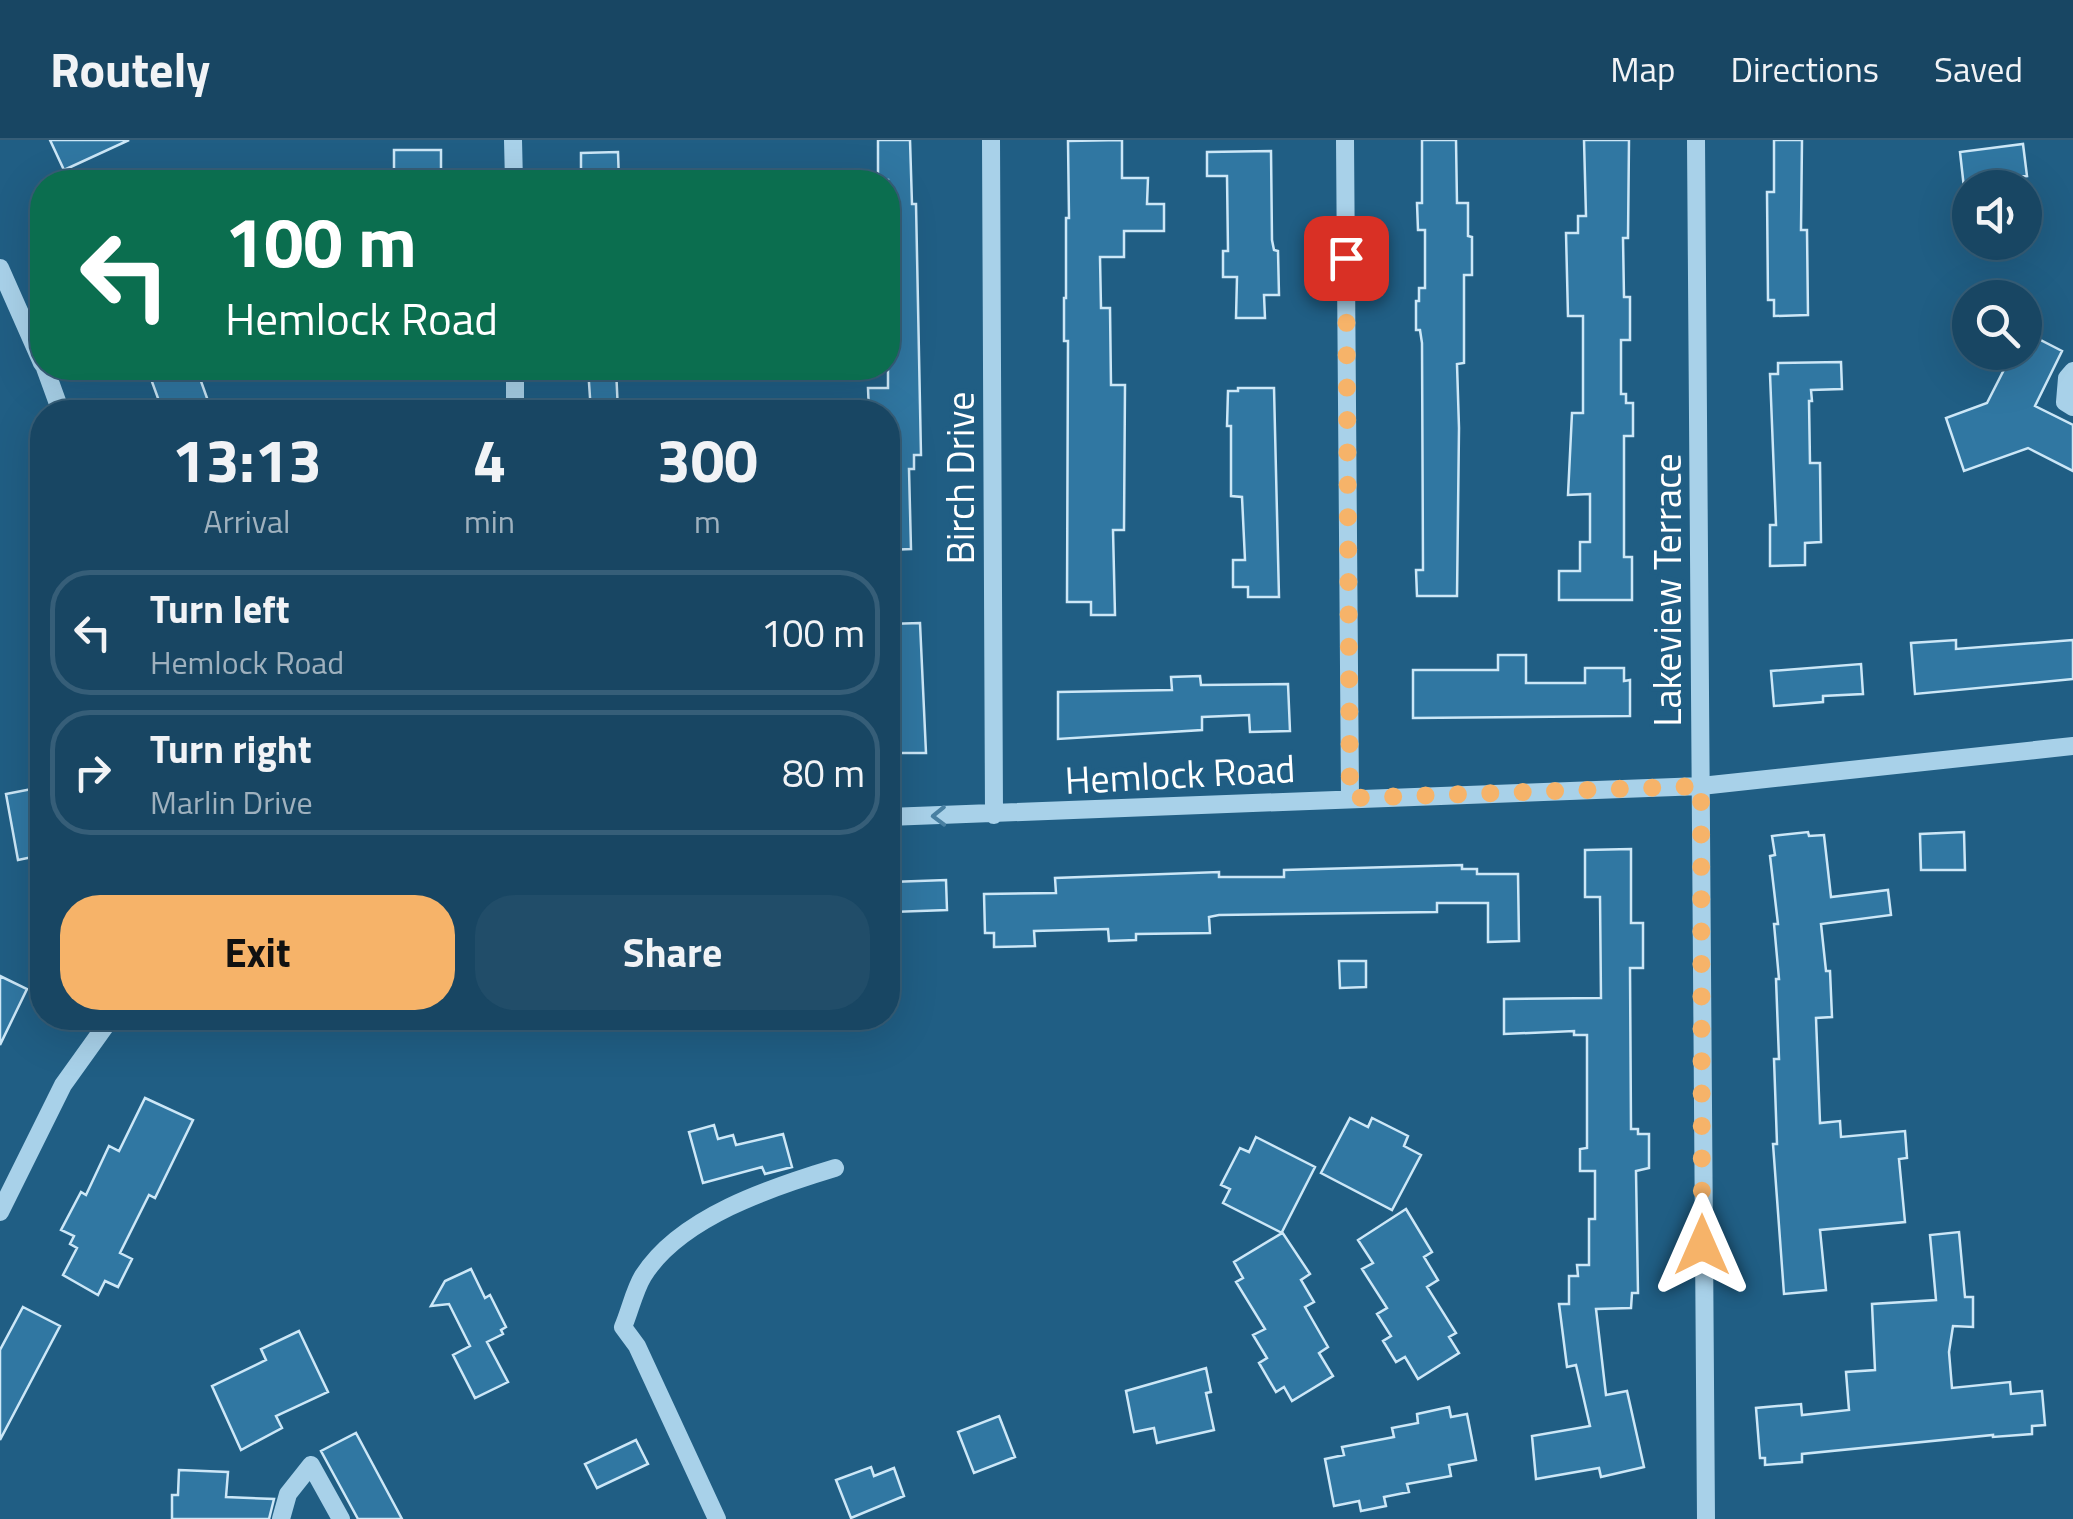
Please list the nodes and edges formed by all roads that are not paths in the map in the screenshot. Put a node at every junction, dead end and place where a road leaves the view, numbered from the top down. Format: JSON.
{"nodes":[{"id":1,"x":512,"y":140,"type":"edge"},
{"id":2,"x":990,"y":140,"type":"edge"},
{"id":3,"x":1344,"y":140,"type":"edge"},
{"id":4,"x":1696,"y":140,"type":"edge"},
{"id":5,"x":513,"y":170,"type":"edge"},
{"id":6,"x":0,"y":268,"type":"edge"},
{"id":7,"x":30,"y":334,"type":"edge"},
{"id":8,"x":2073,"y":371,"type":"edge"},
{"id":9,"x":2073,"y":407,"type":"edge"},
{"id":10,"x":2073,"y":746,"type":"edge"},
{"id":11,"x":1701,"y":786,"type":"junction"},
{"id":12,"x":1350,"y":798,"type":"junction"},
{"id":13,"x":994,"y":815,"type":"junction"},
{"id":14,"x":900,"y":817,"type":"edge"},
{"id":15,"x":102,"y":1030,"type":"edge"},
{"id":16,"x":835,"y":1168,"type":"dead end"},
{"id":17,"x":0,"y":1212,"type":"edge"},
{"id":18,"x":281,"y":1519,"type":"edge"},
{"id":19,"x":341,"y":1519,"type":"edge"},
{"id":20,"x":717,"y":1519,"type":"edge"},
{"id":21,"x":1706,"y":1519,"type":"edge"}],
"edges":[{"from":1,"to":5,"type":"street"},
{"from":2,"to":13,"type":"street","name":"Birch Drive"},
{"from":3,"to":12,"type":"street"},
{"from":4,"to":11,"type":"street","name":"Lakeview Terrace"},
{"from":6,"to":7,"type":"street"},
{"from":8,"to":9,"type":"street"},
{"from":10,"to":11,"type":"street","name":"Hemlock Road"},
{"from":11,"to":12,"type":"street","name":"Hemlock Road"},
{"from":11,"to":21,"type":"street","name":"Lakeview Terrace"},
{"from":12,"to":13,"type":"street","name":"Hemlock Road"},
{"from":13,"to":14,"type":"street","name":"Hemlock Road","one_way":true},
{"from":15,"to":17,"type":"street"},
{"from":16,"to":20,"type":"street"},
{"from":18,"to":19,"type":"street"}]}
